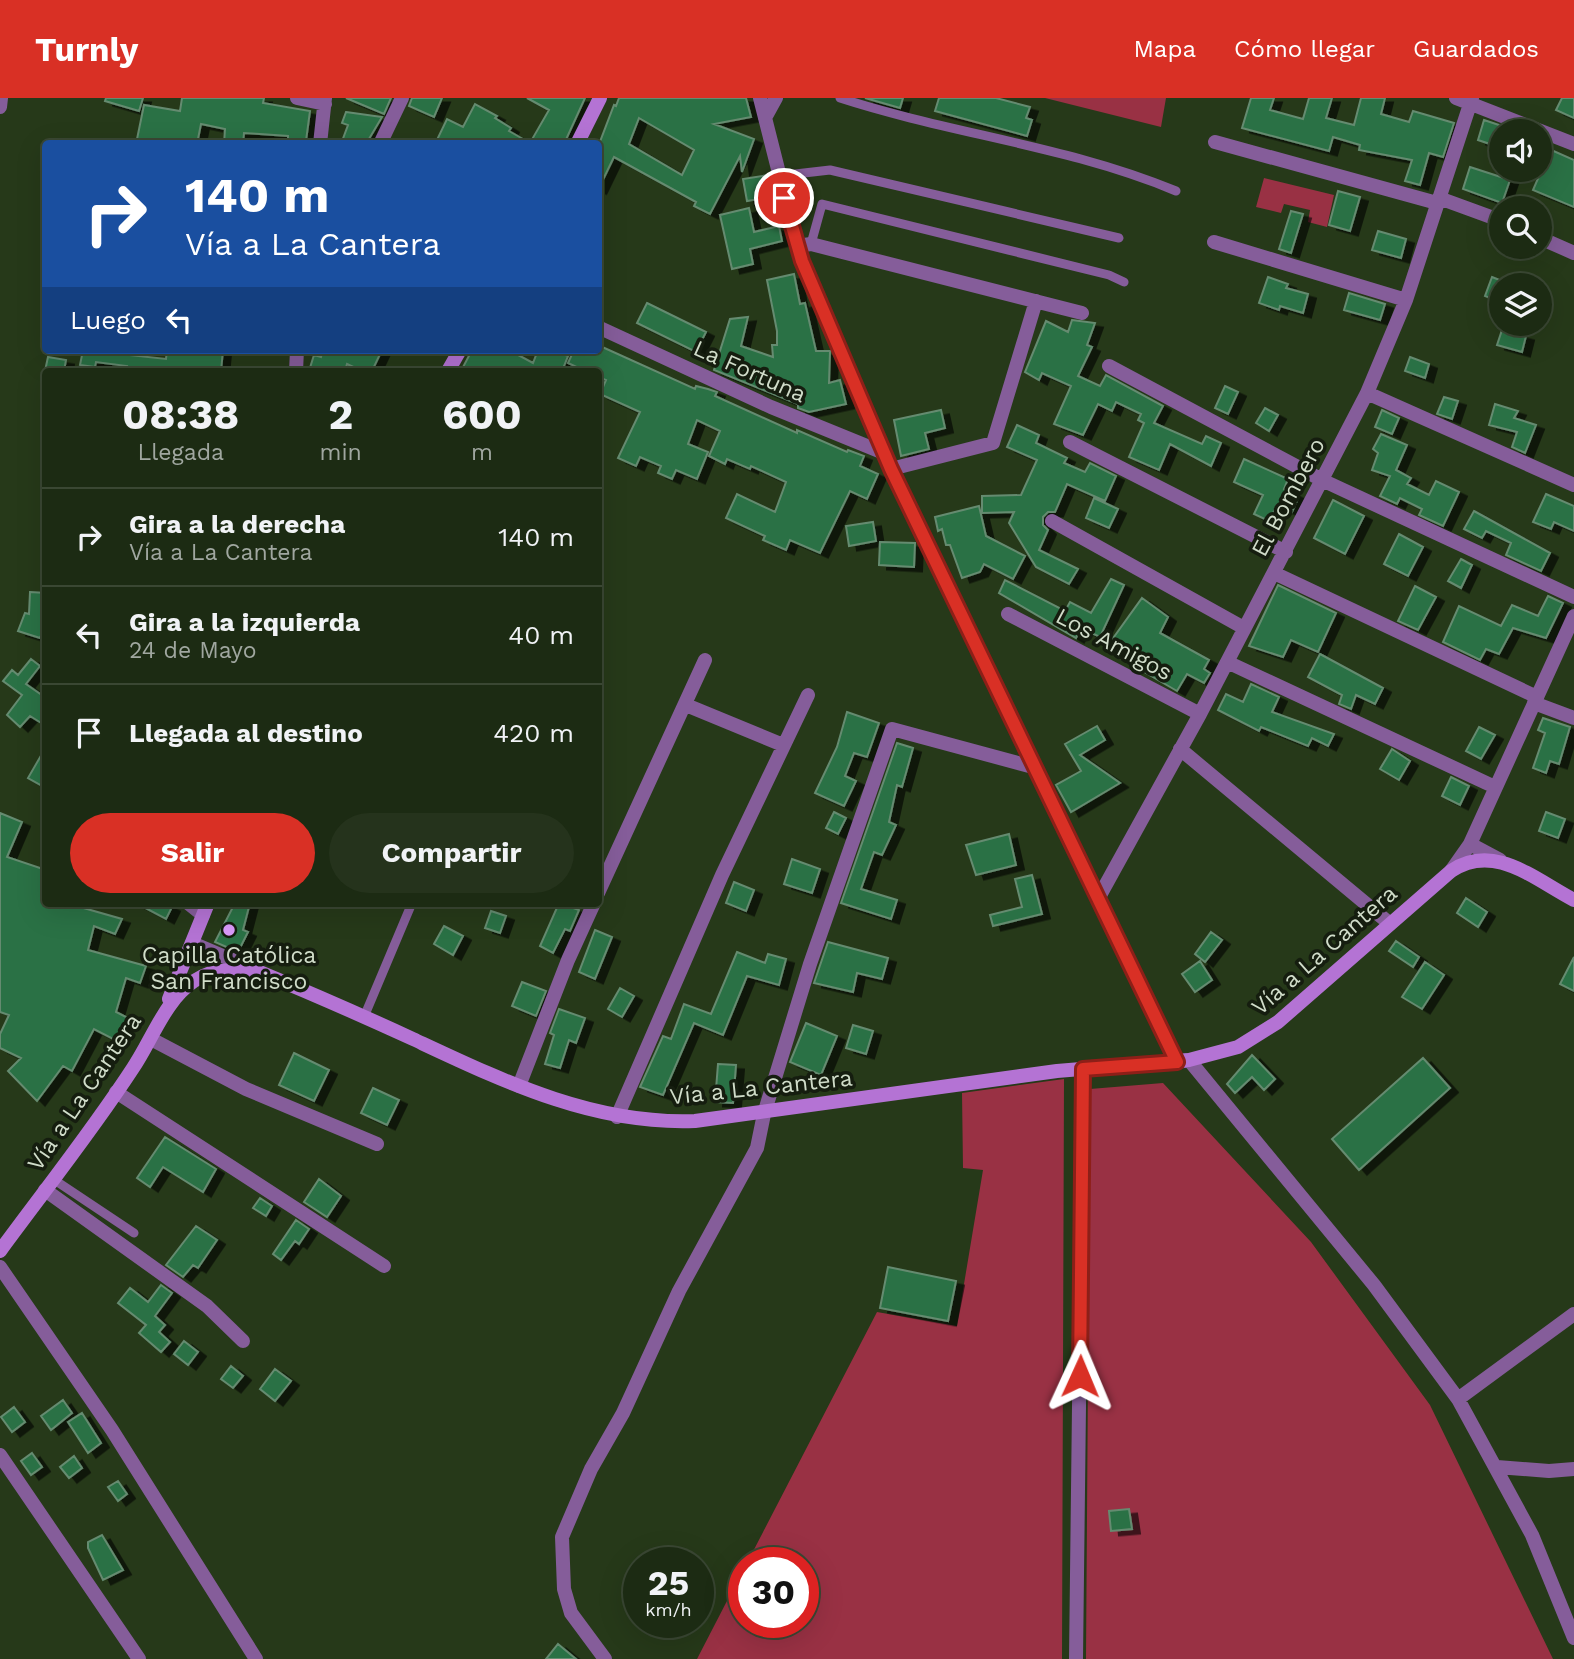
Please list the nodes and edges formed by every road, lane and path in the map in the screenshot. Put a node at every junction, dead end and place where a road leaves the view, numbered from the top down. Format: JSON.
{"nodes":[{"id":1,"x":1,"y":98,"type":"edge"},
{"id":2,"x":297,"y":98,"type":"edge"},
{"id":3,"x":402,"y":98,"type":"edge"},
{"id":4,"x":600,"y":98,"type":"edge"},
{"id":5,"x":760,"y":98,"type":"edge"},
{"id":6,"x":776,"y":98,"type":"edge"},
{"id":7,"x":840,"y":98,"type":"edge"},
{"id":8,"x":1467,"y":99,"type":"edge"},
{"id":9,"x":325,"y":101,"type":"edge"},
{"id":10,"x":0,"y":107,"type":"edge"},
{"id":11,"x":765,"y":118,"type":"junction"},
{"id":12,"x":321,"y":140,"type":"edge"},
{"id":13,"x":382,"y":140,"type":"edge"},
{"id":14,"x":579,"y":140,"type":"edge"},
{"id":15,"x":1215,"y":142,"type":"dead end"},
{"id":16,"x":1574,"y":144,"type":"edge"},
{"id":17,"x":778,"y":176,"type":"junction"},
{"id":18,"x":1176,"y":191,"type":"dead end"},
{"id":19,"x":1438,"y":201,"type":"junction"},
{"id":20,"x":1489,"y":217,"type":"edge"},
{"id":21,"x":1119,"y":238,"type":"dead end"},
{"id":22,"x":1214,"y":242,"type":"dead end"},
{"id":23,"x":1552,"y":243,"type":"edge"},
{"id":24,"x":804,"y":245,"type":"junction"},
{"id":25,"x":1574,"y":253,"type":"edge"},
{"id":26,"x":1124,"y":282,"type":"dead end"},
{"id":27,"x":1406,"y":300,"type":"junction"},
{"id":28,"x":1036,"y":301,"type":"junction"},
{"id":29,"x":1082,"y":313,"type":"dead end"},
{"id":30,"x":602,"y":329,"type":"edge"},
{"id":31,"x":1109,"y":366,"type":"dead end"},
{"id":32,"x":1367,"y":393,"type":"junction"},
{"id":33,"x":1070,"y":442,"type":"dead end"},
{"id":34,"x":884,"y":453,"type":"junction"},
{"id":35,"x":891,"y":469,"type":"junction"},
{"id":36,"x":1324,"y":481,"type":"junction"},
{"id":37,"x":1574,"y":485,"type":"edge"},
{"id":38,"x":1052,"y":521,"type":"dead end"},
{"id":39,"x":1286,"y":552,"type":"junction"},
{"id":40,"x":1275,"y":573,"type":"junction"},
{"id":41,"x":1574,"y":597,"type":"edge"},
{"id":42,"x":1008,"y":614,"type":"dead end"},
{"id":43,"x":1574,"y":616,"type":"edge"},
{"id":44,"x":1244,"y":628,"type":"junction"},
{"id":45,"x":1570,"y":633,"type":"edge"},
{"id":46,"x":705,"y":660,"type":"dead end"},
{"id":47,"x":1227,"y":662,"type":"junction"},
{"id":48,"x":808,"y":695,"type":"dead end"},
{"id":49,"x":1535,"y":700,"type":"junction"},
{"id":50,"x":686,"y":705,"type":"junction"},
{"id":51,"x":1200,"y":714,"type":"junction"},
{"id":52,"x":1574,"y":718,"type":"edge"},
{"id":53,"x":783,"y":745,"type":"junction"},
{"id":54,"x":1180,"y":749,"type":"junction"},
{"id":55,"x":1033,"y":767,"type":"junction"},
{"id":56,"x":1495,"y":787,"type":"junction"},
{"id":57,"x":1470,"y":844,"type":"junction"},
{"id":58,"x":1500,"y":860,"type":"junction"},
{"id":59,"x":1451,"y":871,"type":"junction"},
{"id":60,"x":602,"y":884,"type":"edge"},
{"id":61,"x":1099,"y":897,"type":"junction"},
{"id":62,"x":1574,"y":900,"type":"edge"},
{"id":63,"x":410,"y":907,"type":"edge"},
{"id":64,"x":592,"y":907,"type":"edge"},
{"id":65,"x":206,"y":909,"type":"edge"},
{"id":66,"x":1389,"y":923,"type":"junction"},
{"id":67,"x":192,"y":943,"type":"junction"},
{"id":68,"x":262,"y":973,"type":"junction"},
{"id":69,"x":364,"y":1017,"type":"junction"},
{"id":70,"x":151,"y":1039,"type":"junction"},
{"id":71,"x":1183,"y":1061,"type":"junction"},
{"id":72,"x":1083,"y":1069,"type":"junction"},
{"id":73,"x":519,"y":1087,"type":"junction"},
{"id":74,"x":116,"y":1092,"type":"junction"},
{"id":75,"x":764,"y":1114,"type":"junction"},
{"id":76,"x":617,"y":1117,"type":"junction"},
{"id":77,"x":377,"y":1143,"type":"dead end"},
{"id":78,"x":49,"y":1185,"type":"junction"},
{"id":79,"x":134,"y":1233,"type":"dead end"},
{"id":80,"x":0,"y":1251,"type":"edge"},
{"id":81,"x":0,"y":1266,"type":"edge"},
{"id":82,"x":384,"y":1266,"type":"dead end"},
{"id":83,"x":1574,"y":1314,"type":"edge"},
{"id":84,"x":243,"y":1341,"type":"dead end"},
{"id":85,"x":1458,"y":1399,"type":"junction"},
{"id":86,"x":0,"y":1455,"type":"edge"},
{"id":87,"x":1497,"y":1467,"type":"junction"},
{"id":88,"x":1574,"y":1469,"type":"edge"},
{"id":89,"x":1574,"y":1638,"type":"edge"},
{"id":90,"x":139,"y":1659,"type":"edge"},
{"id":91,"x":256,"y":1659,"type":"edge"},
{"id":92,"x":605,"y":1659,"type":"edge"},
{"id":93,"x":1076,"y":1659,"type":"edge"}],
"edges":[{"from":1,"to":10,"type":"street"},
{"from":2,"to":9,"type":"street"},
{"from":3,"to":13,"type":"street"},
{"from":4,"to":14,"type":"main road"},
{"from":5,"to":11,"type":"street"},
{"from":6,"to":11,"type":"street"},
{"from":7,"to":18,"type":"lane"},
{"from":8,"to":16,"type":"street"},
{"from":8,"to":19,"type":"street","name":"El Bombero"},
{"from":9,"to":12,"type":"street"},
{"from":11,"to":17,"type":"street"},
{"from":15,"to":19,"type":"street"},
{"from":17,"to":21,"type":"lane"},
{"from":17,"to":24,"type":"street"},
{"from":19,"to":20,"type":"street"},
{"from":19,"to":27,"type":"street","name":"El Bombero"},
{"from":22,"to":27,"type":"street"},
{"from":23,"to":25,"type":"street"},
{"from":24,"to":26,"type":"lane"},
{"from":24,"to":28,"type":"street"},
{"from":24,"to":34,"type":"street"},
{"from":27,"to":32,"type":"street","name":"El Bombero"},
{"from":28,"to":29,"type":"street"},
{"from":28,"to":35,"type":"street"},
{"from":30,"to":34,"type":"street","name":"La Fortuna"},
{"from":31,"to":36,"type":"street"},
{"from":32,"to":36,"type":"street","name":"El Bombero"},
{"from":32,"to":37,"type":"street"},
{"from":33,"to":39,"type":"street"},
{"from":34,"to":35,"type":"street"},
{"from":35,"to":55,"type":"street"},
{"from":36,"to":39,"type":"street","name":"El Bombero"},
{"from":36,"to":41,"type":"street"},
{"from":38,"to":44,"type":"street"},
{"from":39,"to":40,"type":"street","name":"El Bombero"},
{"from":40,"to":44,"type":"street","name":"El Bombero"},
{"from":40,"to":49,"type":"street"},
{"from":42,"to":51,"type":"street","name":"Los Amigos"},
{"from":43,"to":45,"type":"street"},
{"from":44,"to":47,"type":"street","name":"El Bombero"},
{"from":45,"to":49,"type":"street"},
{"from":46,"to":50,"type":"street"},
{"from":47,"to":51,"type":"street","name":"El Bombero"},
{"from":47,"to":56,"type":"street"},
{"from":48,"to":53,"type":"street"},
{"from":49,"to":52,"type":"street"},
{"from":49,"to":56,"type":"street"},
{"from":50,"to":53,"type":"street"},
{"from":50,"to":60,"type":"street"},
{"from":51,"to":54,"type":"street","name":"El Bombero"},
{"from":53,"to":76,"type":"street"},
{"from":54,"to":61,"type":"street","name":"El Bombero"},
{"from":54,"to":66,"type":"street"},
{"from":55,"to":61,"type":"street"},
{"from":55,"to":75,"type":"street"},
{"from":56,"to":57,"type":"street"},
{"from":57,"to":58,"type":"street"},
{"from":57,"to":59,"type":"street"},
{"from":58,"to":59,"type":"main road","name":"Vía a La Cantera"},
{"from":58,"to":62,"type":"main road"},
{"from":59,"to":66,"type":"main road","name":"Vía a La Cantera"},
{"from":61,"to":71,"type":"street"},
{"from":63,"to":69,"type":"lane"},
{"from":64,"to":73,"type":"street"},
{"from":65,"to":67,"type":"main road"},
{"from":66,"to":71,"type":"main road","name":"Vía a La Cantera"},
{"from":67,"to":68,"type":"street"},
{"from":67,"to":70,"type":"main road"},
{"from":68,"to":69,"type":"main road","name":"Vía a La Cantera"},
{"from":68,"to":70,"type":"main road","name":"Vía a La Cantera"},
{"from":69,"to":73,"type":"main road","name":"Vía a La Cantera"},
{"from":70,"to":74,"type":"main road","name":"Vía a La Cantera"},
{"from":70,"to":77,"type":"street"},
{"from":71,"to":72,"type":"main road","name":"Vía a La Cantera"},
{"from":71,"to":85,"type":"street"},
{"from":72,"to":75,"type":"main road","name":"Vía a La Cantera"},
{"from":72,"to":93,"type":"street"},
{"from":73,"to":76,"type":"main road","name":"Vía a La Cantera"},
{"from":74,"to":78,"type":"main road","name":"Vía a La Cantera"},
{"from":74,"to":82,"type":"street"},
{"from":75,"to":76,"type":"main road","name":"Vía a La Cantera"},
{"from":75,"to":92,"type":"street"},
{"from":78,"to":79,"type":"lane"},
{"from":78,"to":80,"type":"main road","name":"Vía a La Cantera"},
{"from":78,"to":84,"type":"street"},
{"from":81,"to":91,"type":"street"},
{"from":83,"to":85,"type":"street"},
{"from":85,"to":87,"type":"street"},
{"from":86,"to":90,"type":"street"},
{"from":87,"to":88,"type":"street"},
{"from":87,"to":89,"type":"street"}]}
